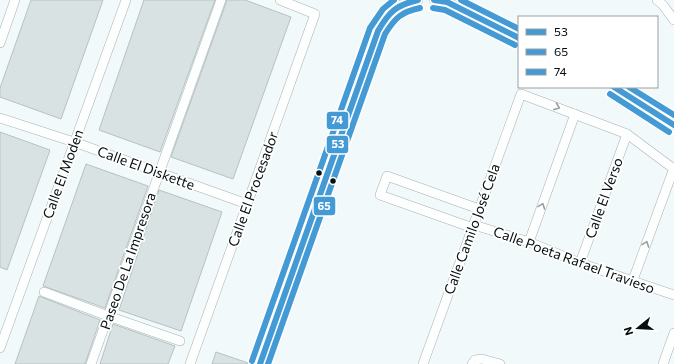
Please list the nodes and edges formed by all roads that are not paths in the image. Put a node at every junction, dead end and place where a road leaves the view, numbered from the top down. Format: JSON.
{"nodes":[{"id":1,"x":15,"y":0,"type":"edge"},
{"id":2,"x":126,"y":0,"type":"edge"},
{"id":3,"x":221,"y":0,"type":"edge"},
{"id":4,"x":280,"y":0,"type":"edge"},
{"id":5,"x":418,"y":0,"type":"edge"},
{"id":6,"x":434,"y":0,"type":"edge"},
{"id":7,"x":657,"y":0,"type":"edge"},
{"id":8,"x":674,"y":20,"type":"edge"},
{"id":9,"x":518,"y":38,"type":"edge"},
{"id":10,"x":0,"y":43,"type":"edge"},
{"id":11,"x":616,"y":88,"type":"edge"},
{"id":12,"x":575,"y":114,"type":"junction"},
{"id":13,"x":0,"y":118,"type":"edge"},
{"id":14,"x":674,"y":125,"type":"edge"},
{"id":15,"x":627,"y":134,"type":"junction"},
{"id":16,"x":74,"y":142,"type":"junction"},
{"id":17,"x":674,"y":169,"type":"edge"},
{"id":18,"x":159,"y":173,"type":"junction"},
{"id":19,"x":247,"y":204,"type":"junction"},
{"id":20,"x":479,"y":209,"type":"junction"},
{"id":21,"x":473,"y":226,"type":"junction"},
{"id":22,"x":529,"y":242,"type":"junction"},
{"id":23,"x":580,"y":263,"type":"junction"},
{"id":24,"x":633,"y":280,"type":"junction"},
{"id":25,"x":44,"y":292,"type":"dead end"},
{"id":26,"x":674,"y":295,"type":"edge"},
{"id":27,"x":108,"y":316,"type":"junction"},
{"id":28,"x":674,"y":333,"type":"edge"},
{"id":29,"x":180,"y":341,"type":"dead end"},
{"id":30,"x":0,"y":348,"type":"edge"},
{"id":31,"x":474,"y":362,"type":"edge"},
{"id":32,"x":91,"y":364,"type":"edge"},
{"id":33,"x":190,"y":364,"type":"edge"},
{"id":34,"x":260,"y":364,"type":"edge"},
{"id":35,"x":423,"y":364,"type":"edge"},
{"id":36,"x":500,"y":364,"type":"edge"},
{"id":37,"x":663,"y":364,"type":"edge"}],
"edges":[{"from":1,"to":10,"type":"street"},
{"from":2,"to":16,"type":"street","name":"Calle El Moden"},
{"from":3,"to":18,"type":"street","name":"Paseo De La Impresora"},
{"from":4,"to":19,"type":"street","name":"Calle El Procesador"},
{"from":5,"to":34,"type":"street"},
{"from":6,"to":9,"type":"street"},
{"from":7,"to":8,"type":"street"},
{"from":11,"to":14,"type":"street"},
{"from":12,"to":15,"type":"street"},
{"from":20,"to":12,"type":"street","name":"Calle Camilo José Cela","one_way":true},
{"from":22,"to":12,"type":"street","one_way":true},
{"from":13,"to":16,"type":"street","name":"Calle El Diskette"},
{"from":15,"to":17,"type":"street"},
{"from":15,"to":23,"type":"street","name":"Calle El Verso"},
{"from":16,"to":18,"type":"street","name":"Calle El Diskette"},
{"from":16,"to":30,"type":"street","name":"Calle El Moden"},
{"from":24,"to":17,"type":"street","one_way":true},
{"from":18,"to":19,"type":"street","name":"Calle El Diskette"},
{"from":18,"to":27,"type":"street","name":"Paseo De La Impresora"},
{"from":19,"to":33,"type":"street","name":"Calle El Procesador"},
{"from":20,"to":21,"type":"street","name":"Calle Camilo José Cela"},
{"from":20,"to":21,"type":"street","name":"Calle Poeta Rafael Travieso"},
{"from":21,"to":22,"type":"street","name":"Calle Poeta Rafael Travieso"},
{"from":21,"to":35,"type":"street","name":"Calle Camilo José Cela"},
{"from":22,"to":23,"type":"street","name":"Calle Poeta Rafael Travieso"},
{"from":23,"to":24,"type":"street","name":"Calle Poeta Rafael Travieso"},
{"from":24,"to":26,"type":"street","name":"Calle Poeta Rafael Travieso"},
{"from":25,"to":27,"type":"street"},
{"from":27,"to":29,"type":"street"},
{"from":27,"to":32,"type":"street","name":"Paseo De La Impresora"},
{"from":28,"to":37,"type":"street"},
{"from":31,"to":36,"type":"street"}]}
